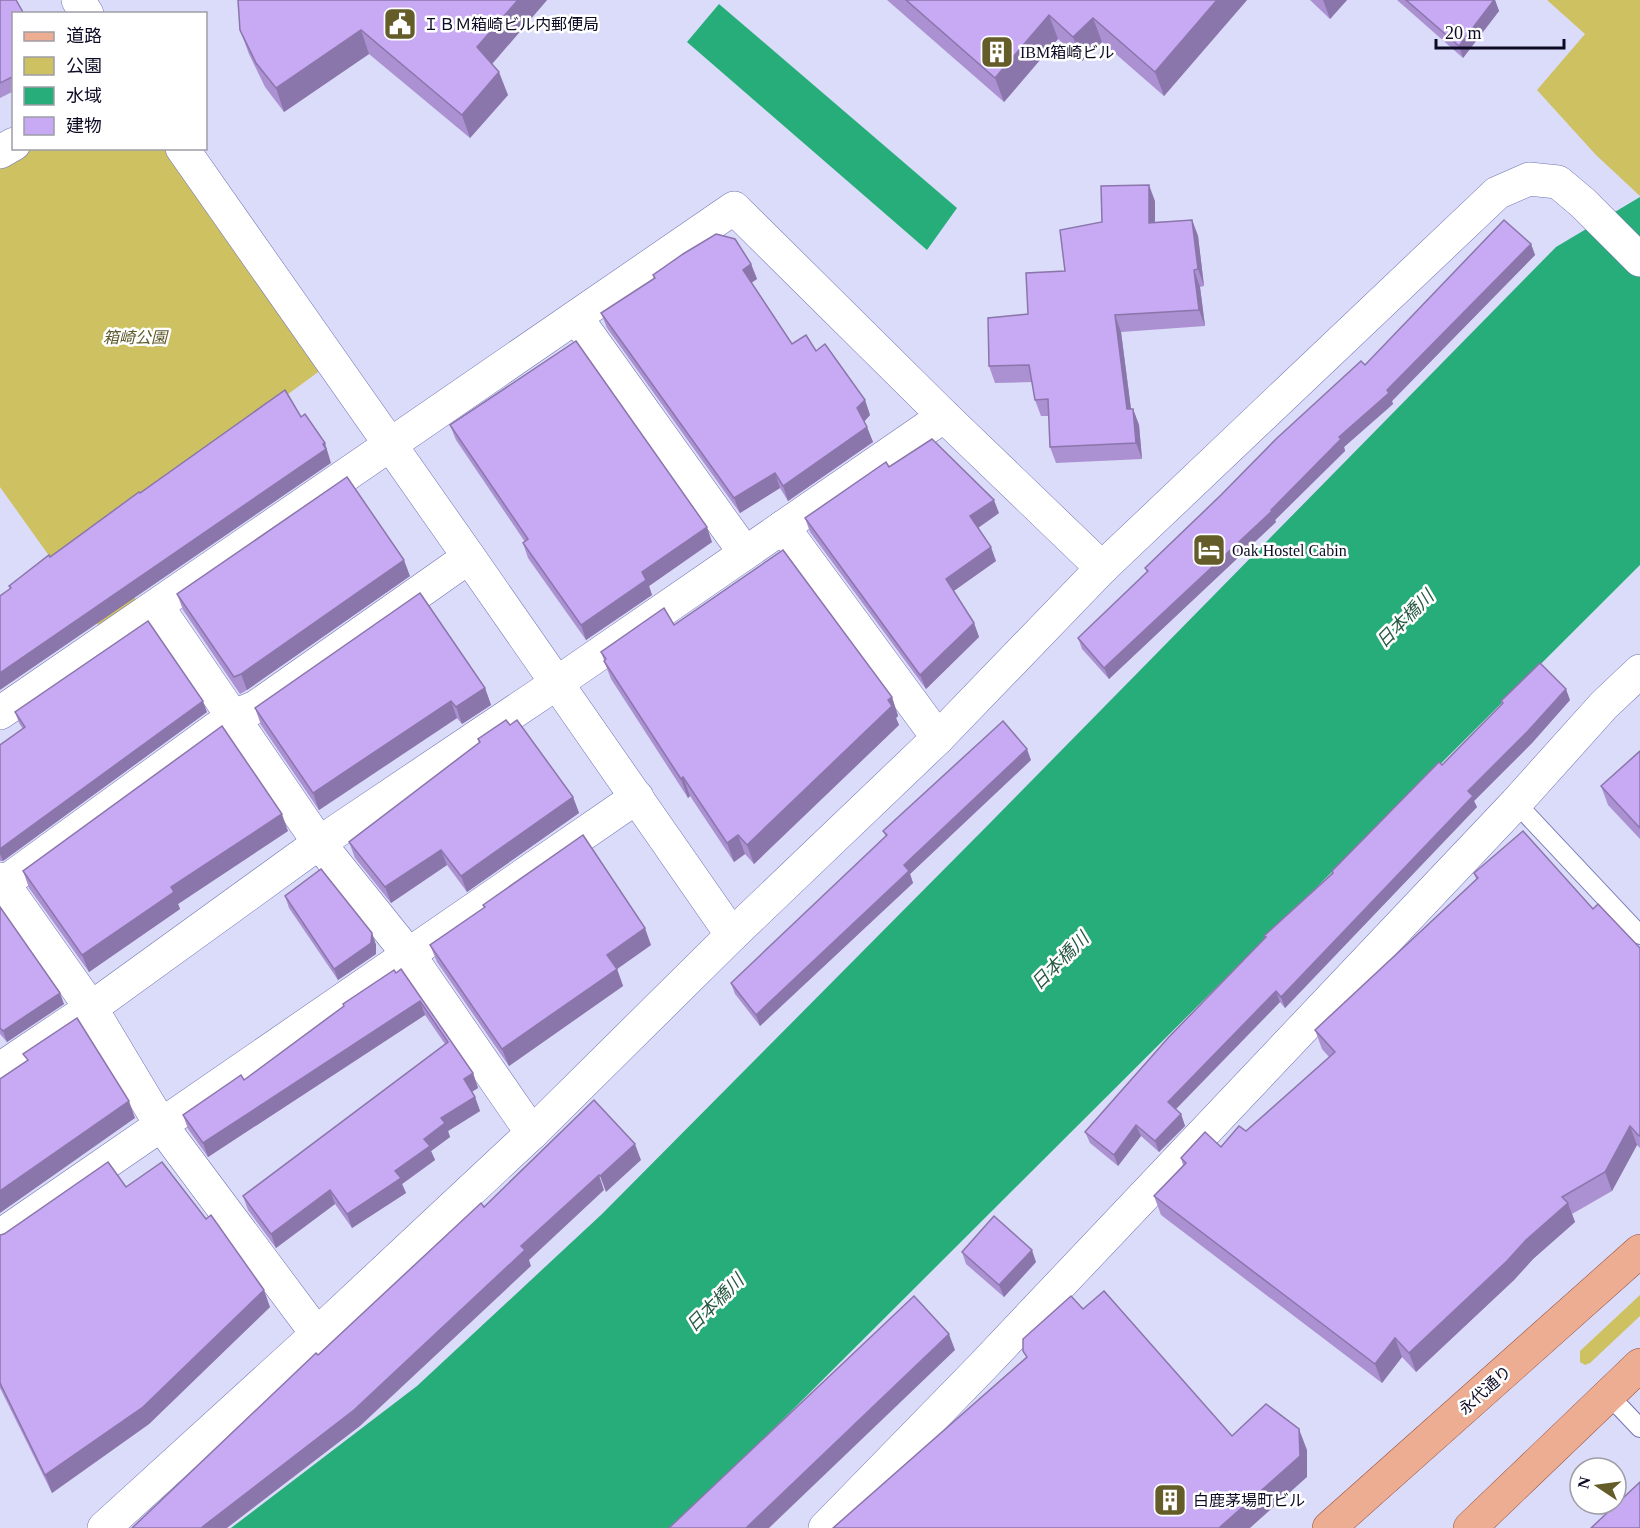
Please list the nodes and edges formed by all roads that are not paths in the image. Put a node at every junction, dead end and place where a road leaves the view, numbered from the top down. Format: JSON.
{"nodes":[{"id":1,"x":183,"y":150,"type":"edge"},
{"id":2,"x":1640,"y":260,"type":"edge"},
{"id":3,"x":576,"y":317,"type":"junction"},
{"id":4,"x":944,"y":416,"type":"junction"},
{"id":5,"x":391,"y":445,"type":"junction"},
{"id":6,"x":783,"y":527,"type":"junction"},
{"id":7,"x":745,"y":554,"type":"junction"},
{"id":8,"x":469,"y":556,"type":"junction"},
{"id":9,"x":1102,"y":568,"type":"junction"},
{"id":10,"x":157,"y":606,"type":"junction"},
{"id":11,"x":1640,"y":671,"type":"edge"},
{"id":12,"x":557,"y":683,"type":"junction"},
{"id":13,"x":0,"y":713,"type":"edge"},
{"id":14,"x":232,"y":717,"type":"junction"},
{"id":15,"x":938,"y":738,"type":"junction"},
{"id":16,"x":637,"y":797,"type":"junction"},
{"id":17,"x":1516,"y":803,"type":"junction"},
{"id":18,"x":319,"y":843,"type":"junction"},
{"id":19,"x":1,"y":883,"type":"edge"},
{"id":20,"x":732,"y":935,"type":"junction"},
{"id":21,"x":1640,"y":935,"type":"edge"},
{"id":22,"x":409,"y":955,"type":"junction"},
{"id":23,"x":91,"y":1008,"type":"junction"},
{"id":24,"x":0,"y":1069,"type":"edge"},
{"id":25,"x":161,"y":1125,"type":"junction"},
{"id":26,"x":532,"y":1133,"type":"junction"},
{"id":27,"x":0,"y":1236,"type":"edge"},
{"id":28,"x":1640,"y":1251,"type":"edge"},
{"id":29,"x":317,"y":1334,"type":"junction"},
{"id":30,"x":1640,"y":1365,"type":"edge"},
{"id":31,"x":1607,"y":1397,"type":"junction"},
{"id":32,"x":1640,"y":1428,"type":"edge"},
{"id":33,"x":104,"y":1528,"type":"edge"},
{"id":34,"x":825,"y":1528,"type":"edge"},
{"id":35,"x":1329,"y":1528,"type":"edge"},
{"id":36,"x":1470,"y":1528,"type":"edge"}],
"edges":[{"from":1,"to":5,"type":"street"},
{"from":2,"to":9,"type":"street"},
{"from":3,"to":4,"type":"street"},
{"from":3,"to":5,"type":"street"},
{"from":3,"to":7,"type":"street"},
{"from":4,"to":6,"type":"street"},
{"from":4,"to":9,"type":"street"},
{"from":5,"to":8,"type":"street"},
{"from":5,"to":10,"type":"street"},
{"from":6,"to":7,"type":"street"},
{"from":6,"to":15,"type":"street"},
{"from":7,"to":12,"type":"street"},
{"from":8,"to":12,"type":"street"},
{"from":8,"to":14,"type":"street"},
{"from":9,"to":15,"type":"street"},
{"from":10,"to":13,"type":"street"},
{"from":10,"to":14,"type":"street"},
{"from":11,"to":17,"type":"street"},
{"from":12,"to":16,"type":"street"},
{"from":12,"to":18,"type":"street"},
{"from":14,"to":18,"type":"street"},
{"from":14,"to":19,"type":"street"},
{"from":15,"to":20,"type":"street"},
{"from":16,"to":20,"type":"street"},
{"from":16,"to":22,"type":"street"},
{"from":17,"to":21,"type":"lane"},
{"from":17,"to":34,"type":"street"},
{"from":18,"to":22,"type":"street"},
{"from":18,"to":23,"type":"street"},
{"from":19,"to":23,"type":"street"},
{"from":20,"to":26,"type":"street"},
{"from":22,"to":25,"type":"street"},
{"from":22,"to":26,"type":"street"},
{"from":23,"to":24,"type":"street"},
{"from":23,"to":25,"type":"street"},
{"from":25,"to":27,"type":"street"},
{"from":25,"to":29,"type":"street"},
{"from":26,"to":29,"type":"street"},
{"from":28,"to":35,"type":"main road","name":"永代通り"},
{"from":29,"to":33,"type":"street"},
{"from":30,"to":31,"type":"main road"},
{"from":31,"to":32,"type":"lane"},
{"from":31,"to":36,"type":"main road"}]}
